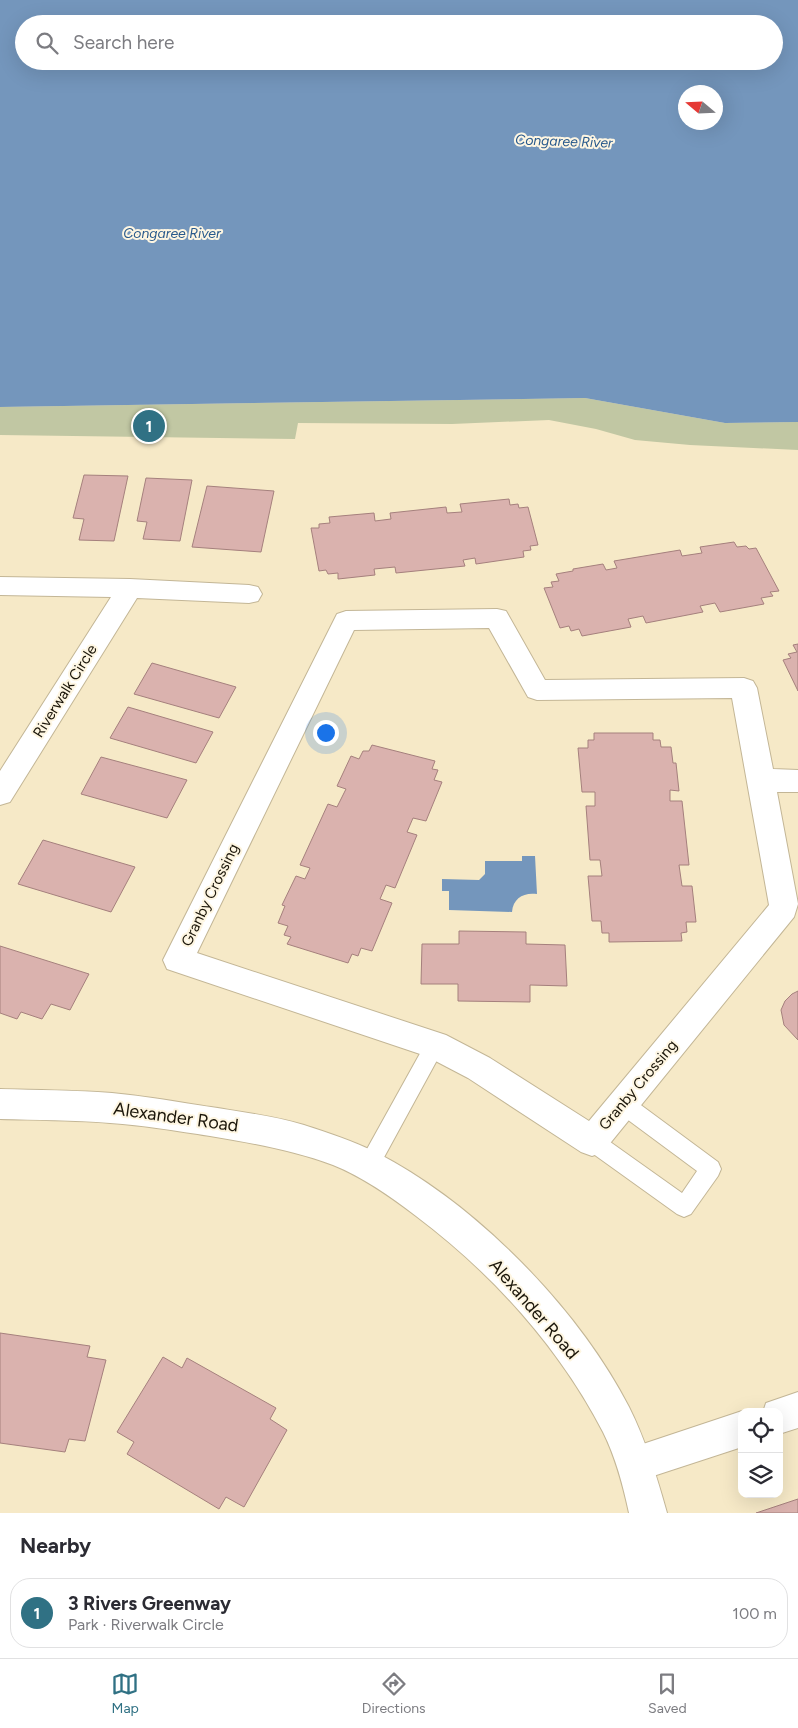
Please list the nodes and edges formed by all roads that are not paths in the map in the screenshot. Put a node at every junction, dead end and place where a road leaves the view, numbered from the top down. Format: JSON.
{"nodes":[{"id":1,"x":0,"y":586,"type":"edge"},
{"id":2,"x":130,"y":588,"type":"junction"},
{"id":3,"x":248,"y":594,"type":"dead end"},
{"id":4,"x":761,"y":780,"type":"junction"},
{"id":5,"x":798,"y":780,"type":"edge"},
{"id":6,"x":0,"y":794,"type":"edge"},
{"id":7,"x":435,"y":1046,"type":"junction"},
{"id":8,"x":0,"y":1104,"type":"edge"},
{"id":9,"x":623,"y":1104,"type":"junction"},
{"id":10,"x":592,"y":1140,"type":"junction"},
{"id":11,"x":369,"y":1165,"type":"junction"},
{"id":12,"x":798,"y":1410,"type":"edge"},
{"id":13,"x":783,"y":1415,"type":"edge"},
{"id":14,"x":738,"y":1429,"type":"edge"},
{"id":15,"x":635,"y":1464,"type":"junction"},
{"id":16,"x":648,"y":1513,"type":"edge"}],
"edges":[{"from":1,"to":2,"type":"street"},
{"from":2,"to":3,"type":"street"},
{"from":2,"to":6,"type":"street","name":"Riverwalk Circle"},
{"from":4,"to":5,"type":"street"},
{"from":4,"to":7,"type":"street","name":"Granby Crossing"},
{"from":4,"to":9,"type":"street","name":"Granby Crossing"},
{"from":7,"to":10,"type":"street","name":"Granby Crossing"},
{"from":7,"to":11,"type":"lane"},
{"from":8,"to":11,"type":"street","name":"Alexander Road"},
{"from":9,"to":10,"type":"street","name":"Granby Crossing"},
{"from":9,"to":10,"type":"lane"},
{"from":11,"to":15,"type":"street","name":"Alexander Road"},
{"from":12,"to":13,"type":"street"},
{"from":14,"to":15,"type":"street"},
{"from":15,"to":16,"type":"street","name":"Alexander Road"}]}
